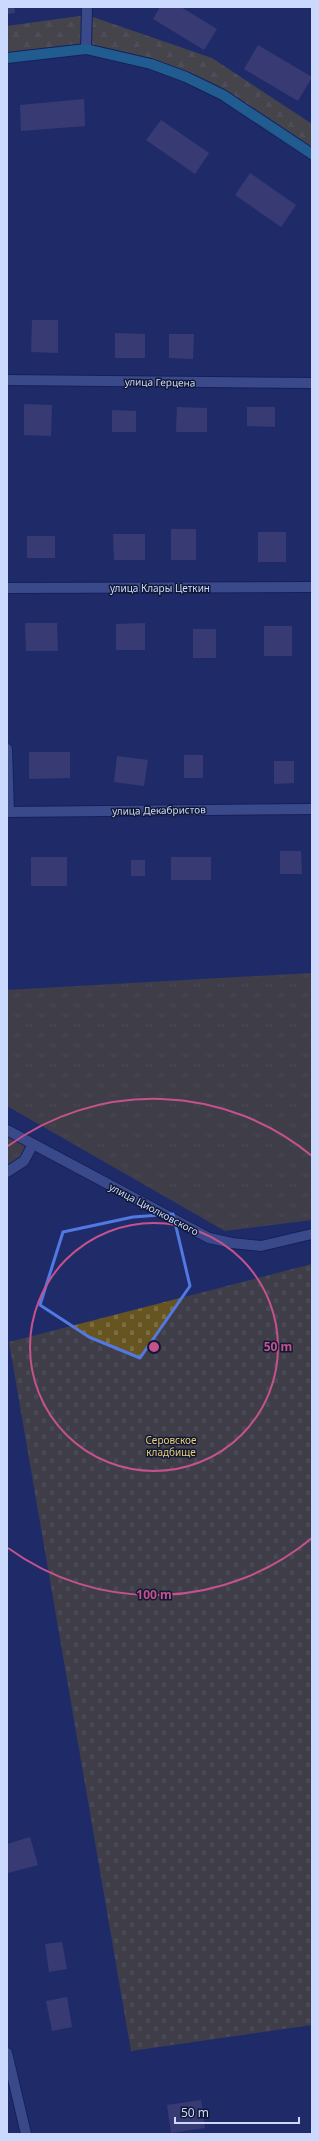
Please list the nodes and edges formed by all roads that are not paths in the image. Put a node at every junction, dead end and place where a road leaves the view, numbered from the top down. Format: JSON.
{"nodes":[{"id":1,"x":86,"y":7,"type":"edge"},
{"id":2,"x":86,"y":49,"type":"junction"},
{"id":3,"x":7,"y":58,"type":"edge"},
{"id":4,"x":312,"y":154,"type":"edge"},
{"id":5,"x":7,"y":380,"type":"edge"},
{"id":6,"x":312,"y":383,"type":"edge"},
{"id":7,"x":7,"y":588,"type":"edge"},
{"id":8,"x":312,"y":588,"type":"edge"},
{"id":9,"x":7,"y":749,"type":"edge"},
{"id":10,"x":312,"y":809,"type":"edge"},
{"id":11,"x":8,"y":812,"type":"edge"},
{"id":12,"x":7,"y":1130,"type":"edge"},
{"id":13,"x":33,"y":1144,"type":"junction"},
{"id":14,"x":7,"y":1172,"type":"edge"},
{"id":15,"x":312,"y":1234,"type":"edge"},
{"id":16,"x":7,"y":2053,"type":"edge"},
{"id":17,"x":26,"y":2134,"type":"edge"}],
"edges":[{"from":1,"to":2,"type":"street"},
{"from":2,"to":3,"type":"main road"},
{"from":2,"to":4,"type":"main road"},
{"from":5,"to":6,"type":"street","name":"улица Герцена"},
{"from":7,"to":8,"type":"street","name":"улица Клары Цеткин"},
{"from":9,"to":11,"type":"street"},
{"from":10,"to":11,"type":"street","name":"улица Декабристов"},
{"from":12,"to":13,"type":"street","name":"улица Циолковского"},
{"from":13,"to":14,"type":"street"},
{"from":13,"to":15,"type":"street","name":"улица Циолковского"},
{"from":16,"to":17,"type":"street"}]}
